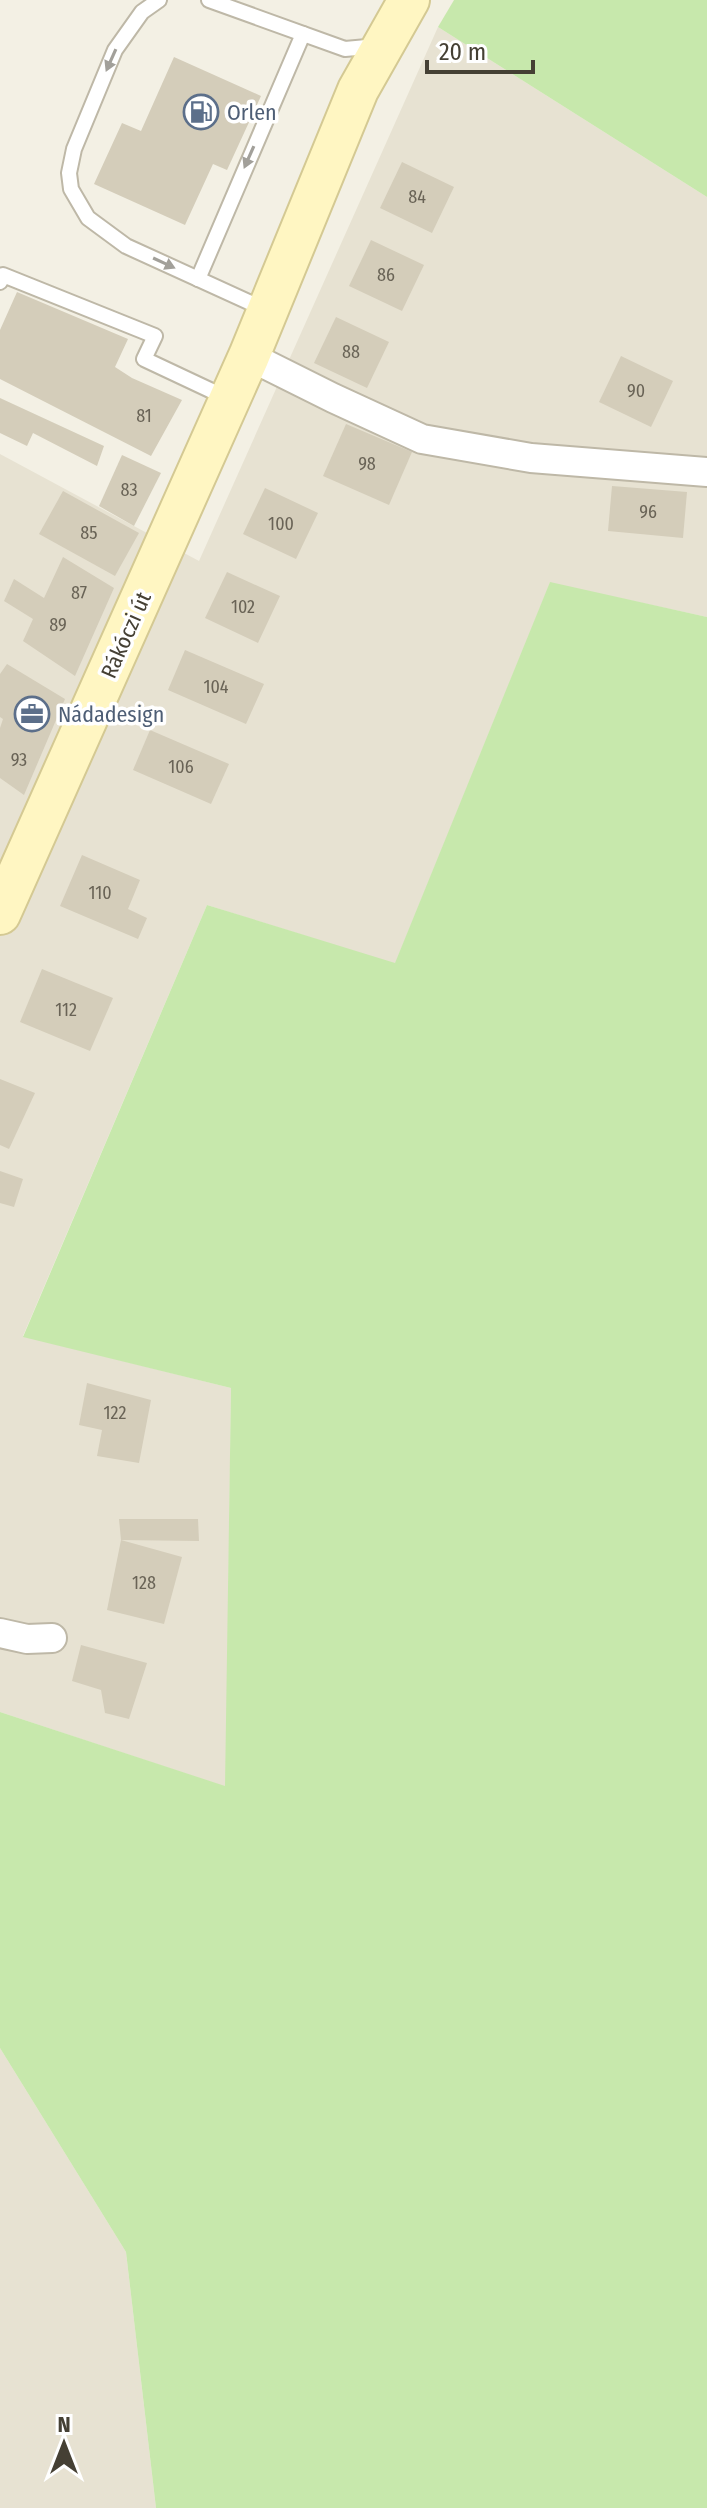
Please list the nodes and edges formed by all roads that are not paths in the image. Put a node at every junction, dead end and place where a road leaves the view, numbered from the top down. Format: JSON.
{"nodes":[{"id":1,"x":159,"y":0,"type":"edge"},
{"id":2,"x":209,"y":0,"type":"edge"},
{"id":3,"x":409,"y":0,"type":"edge"},
{"id":4,"x":303,"y":34,"type":"junction"},
{"id":5,"x":382,"y":46,"type":"junction"},
{"id":6,"x":198,"y":279,"type":"junction"},
{"id":7,"x":0,"y":282,"type":"edge"},
{"id":8,"x":267,"y":311,"type":"junction"},
{"id":9,"x":249,"y":356,"type":"junction"},
{"id":10,"x":229,"y":400,"type":"junction"},
{"id":11,"x":707,"y":472,"type":"edge"},
{"id":12,"x":0,"y":914,"type":"edge"},
{"id":13,"x":0,"y":1633,"type":"edge"},
{"id":14,"x":52,"y":1638,"type":"dead end"}],
"edges":[{"from":1,"to":6,"type":"lane","one_way":true},
{"from":2,"to":4,"type":"lane"},
{"from":3,"to":5,"type":"main road","name":"Rákóczi út"},
{"from":4,"to":5,"type":"lane"},
{"from":4,"to":6,"type":"lane","one_way":true},
{"from":5,"to":8,"type":"main road","name":"Rákóczi út"},
{"from":6,"to":8,"type":"lane"},
{"from":7,"to":10,"type":"lane"},
{"from":8,"to":9,"type":"main road","name":"Rákóczi út"},
{"from":9,"to":10,"type":"main road","name":"Rákóczi út"},
{"from":9,"to":11,"type":"street"},
{"from":10,"to":12,"type":"main road","name":"Rákóczi út"},
{"from":13,"to":14,"type":"street"}]}
